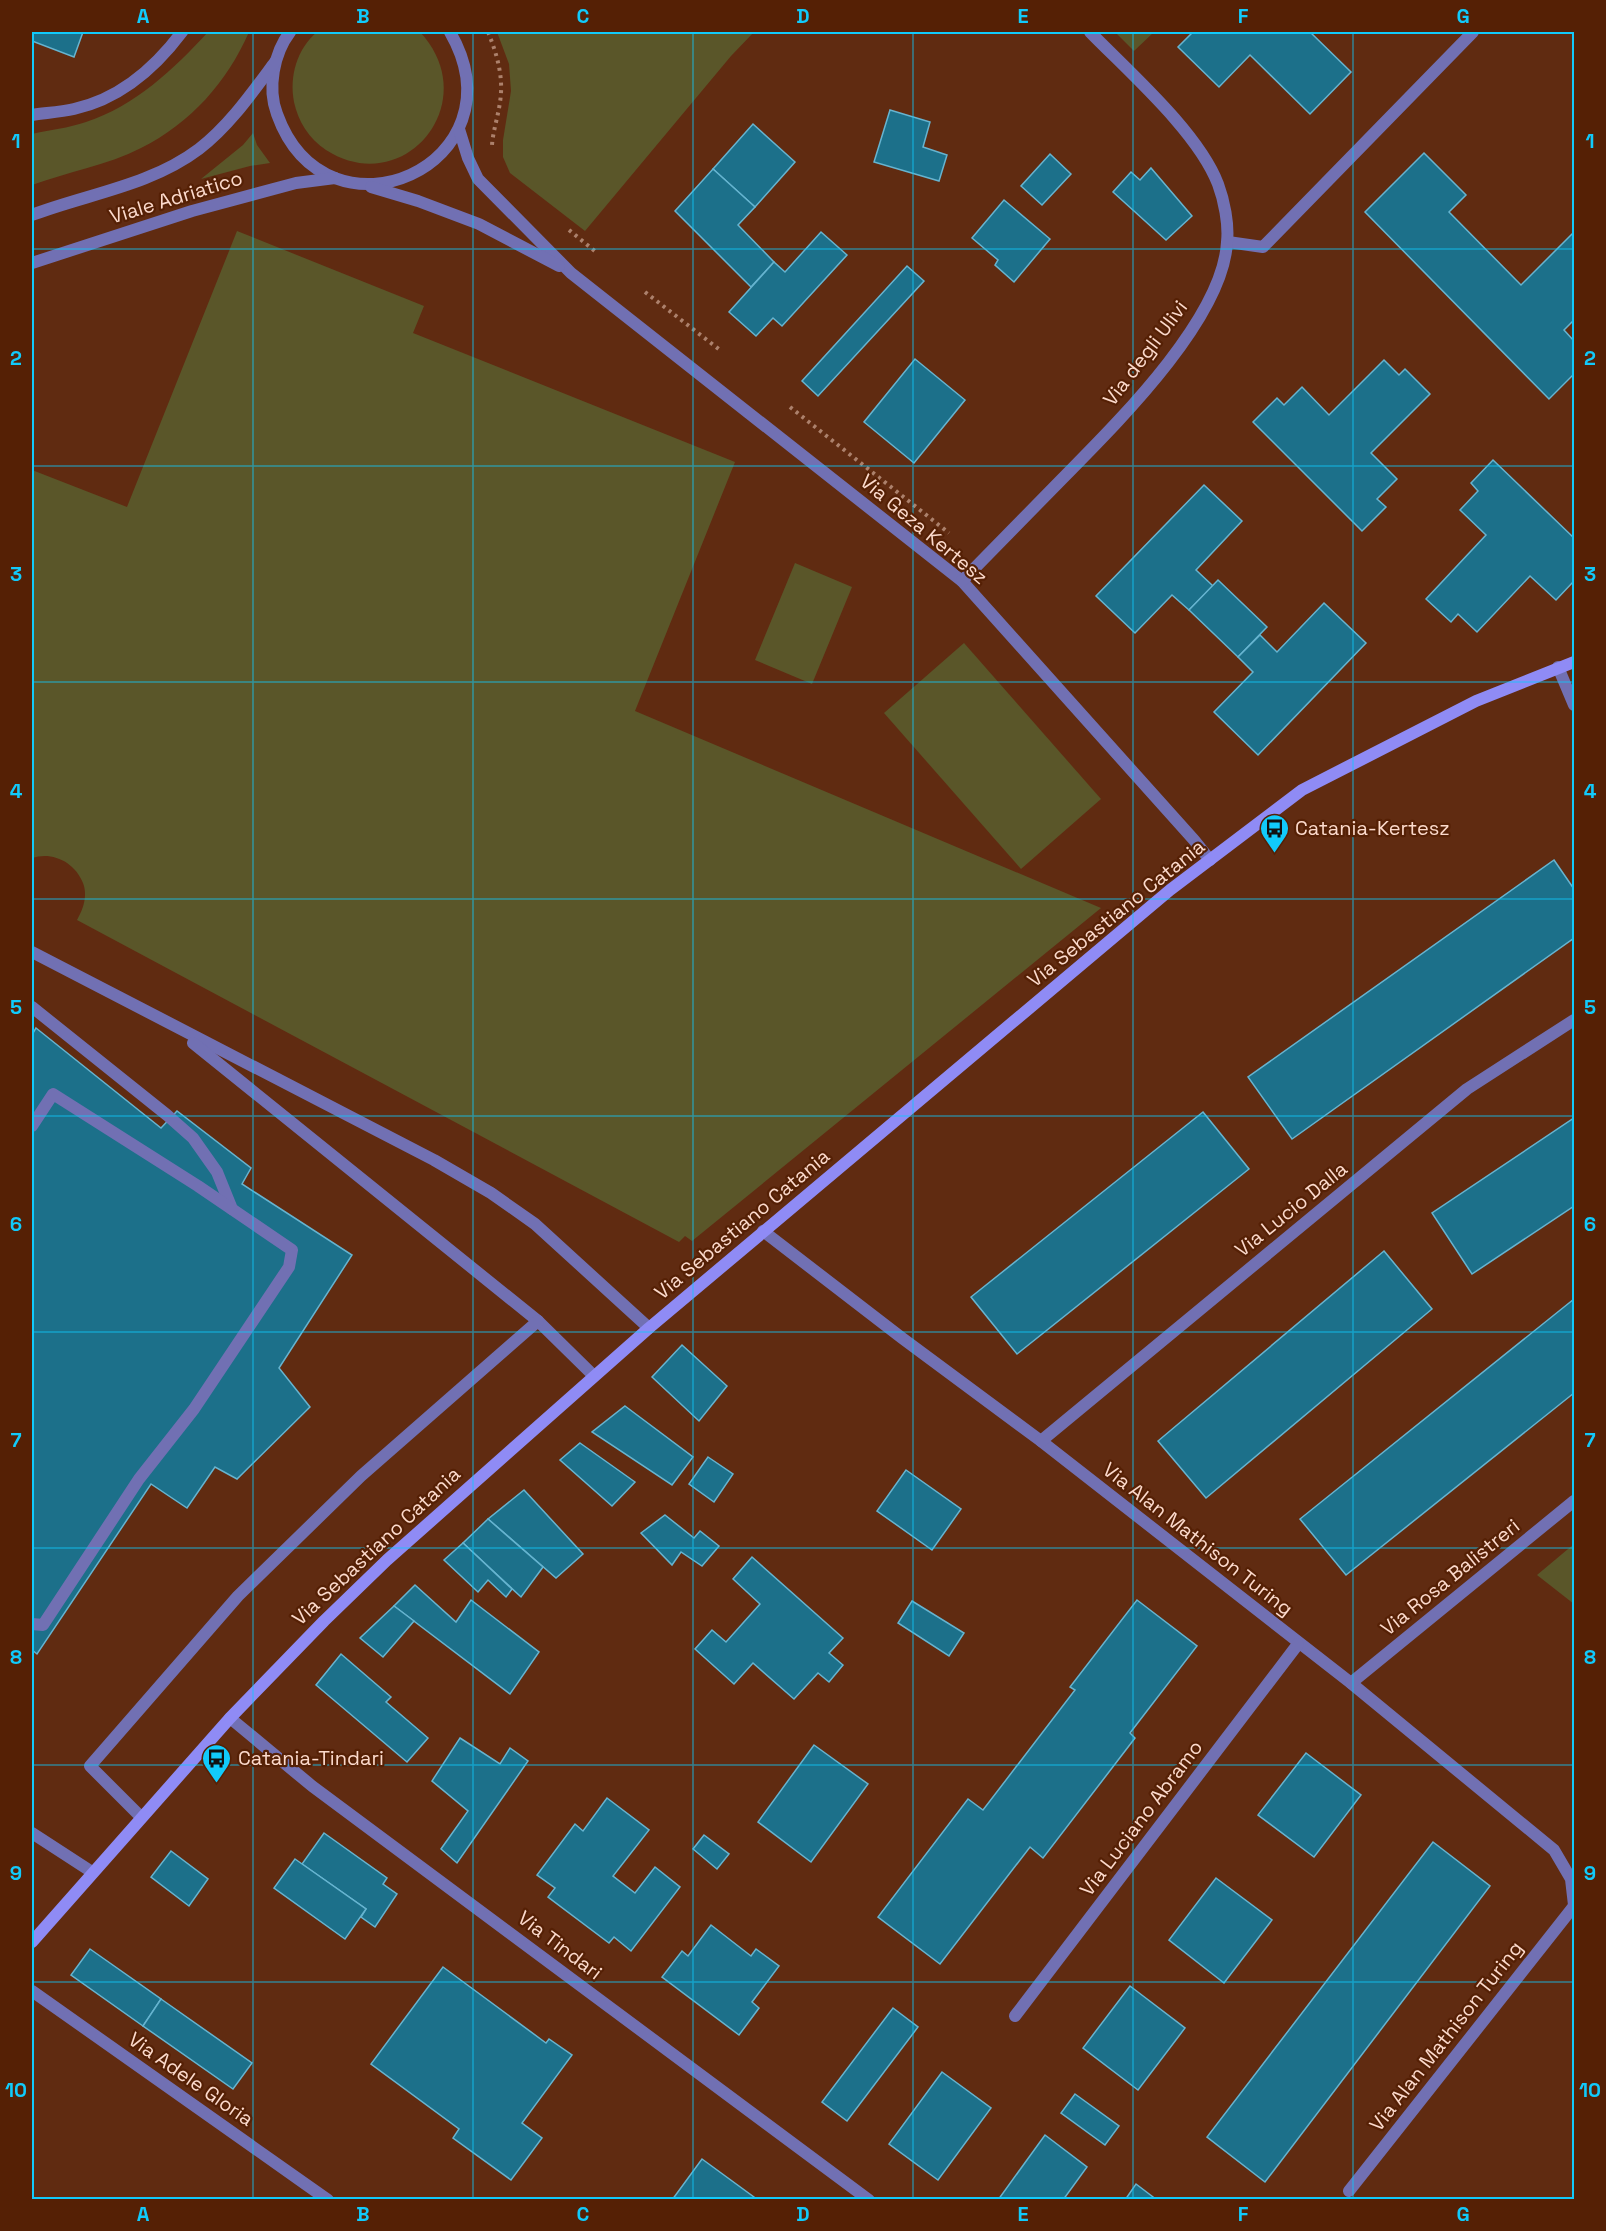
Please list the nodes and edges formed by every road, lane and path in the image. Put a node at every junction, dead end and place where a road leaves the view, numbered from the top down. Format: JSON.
{"nodes":[{"id":1,"x":183,"y":32,"type":"edge"},
{"id":2,"x":290,"y":32,"type":"edge"},
{"id":3,"x":450,"y":32,"type":"edge"},
{"id":4,"x":488,"y":32,"type":"edge"},
{"id":5,"x":1090,"y":32,"type":"edge"},
{"id":6,"x":1473,"y":32,"type":"edge"},
{"id":7,"x":276,"y":61,"type":"junction"},
{"id":8,"x":32,"y":115,"type":"edge"},
{"id":9,"x":459,"y":129,"type":"junction"},
{"id":10,"x":493,"y":154,"type":"dead end"},
{"id":11,"x":335,"y":178,"type":"junction"},
{"id":12,"x":362,"y":184,"type":"junction"},
{"id":13,"x":32,"y":215,"type":"edge"},
{"id":14,"x":561,"y":224,"type":"dead end"},
{"id":15,"x":1227,"y":242,"type":"junction"},
{"id":16,"x":596,"y":252,"type":"dead end"},
{"id":17,"x":32,"y":263,"type":"edge"},
{"id":18,"x":571,"y":273,"type":"junction"},
{"id":19,"x":645,"y":292,"type":"dead end"},
{"id":20,"x":720,"y":350,"type":"dead end"},
{"id":21,"x":790,"y":407,"type":"dead end"},
{"id":22,"x":949,"y":533,"type":"dead end"},
{"id":23,"x":962,"y":581,"type":"junction"},
{"id":24,"x":1575,"y":662,"type":"edge"},
{"id":25,"x":1558,"y":667,"type":"junction"},
{"id":26,"x":1575,"y":705,"type":"edge"},
{"id":27,"x":1210,"y":860,"type":"junction"},
{"id":28,"x":32,"y":952,"type":"edge"},
{"id":29,"x":32,"y":1007,"type":"edge"},
{"id":30,"x":1575,"y":1020,"type":"edge"},
{"id":31,"x":171,"y":1025,"type":"junction"},
{"id":32,"x":32,"y":1126,"type":"edge"},
{"id":33,"x":232,"y":1210,"type":"junction"},
{"id":34,"x":763,"y":1231,"type":"junction"},
{"id":35,"x":538,"y":1321,"type":"junction"},
{"id":36,"x":650,"y":1328,"type":"junction"},
{"id":37,"x":594,"y":1376,"type":"junction"},
{"id":38,"x":1041,"y":1441,"type":"junction"},
{"id":39,"x":1575,"y":1501,"type":"edge"},
{"id":40,"x":32,"y":1624,"type":"edge"},
{"id":41,"x":1298,"y":1644,"type":"junction"},
{"id":42,"x":1351,"y":1683,"type":"junction"},
{"id":43,"x":230,"y":1718,"type":"junction"},
{"id":44,"x":141,"y":1817,"type":"junction"},
{"id":45,"x":32,"y":1833,"type":"edge"},
{"id":46,"x":92,"y":1872,"type":"junction"},
{"id":47,"x":1575,"y":1905,"type":"edge"},
{"id":48,"x":32,"y":1942,"type":"edge"},
{"id":49,"x":32,"y":1991,"type":"edge"},
{"id":50,"x":1016,"y":2016,"type":"dead end"},
{"id":51,"x":1349,"y":2191,"type":"dead end"},
{"id":52,"x":328,"y":2199,"type":"edge"},
{"id":53,"x":869,"y":2199,"type":"edge"}],
"edges":[{"from":1,"to":8,"type":"street"},
{"from":2,"to":7,"type":"street"},
{"from":3,"to":9,"type":"street"},
{"from":4,"to":10,"type":"path"},
{"from":5,"to":15,"type":"street","name":"Via degli Ulivi"},
{"from":6,"to":15,"type":"street"},
{"from":7,"to":11,"type":"street"},
{"from":7,"to":13,"type":"street","name":"Viale Adriatico"},
{"from":9,"to":12,"type":"street"},
{"from":9,"to":18,"type":"street"},
{"from":11,"to":12,"type":"street"},
{"from":11,"to":17,"type":"street","name":"Viale Adriatico"},
{"from":12,"to":18,"type":"street"},
{"from":14,"to":16,"type":"path"},
{"from":15,"to":23,"type":"street","name":"Via degli Ulivi"},
{"from":18,"to":23,"type":"street","name":"Via Geza Kertesz"},
{"from":19,"to":20,"type":"path"},
{"from":21,"to":22,"type":"path"},
{"from":23,"to":27,"type":"street","name":"Via Geza Kertesz"},
{"from":24,"to":25,"type":"main road","name":"Via Sebastiano Catania"},
{"from":25,"to":26,"type":"street"},
{"from":25,"to":27,"type":"main road","name":"Via Sebastiano Catania"},
{"from":27,"to":34,"type":"main road","name":"Via Sebastiano Catania"},
{"from":28,"to":31,"type":"street"},
{"from":29,"to":33,"type":"street"},
{"from":30,"to":38,"type":"street","name":"Via Lucio Dalla"},
{"from":31,"to":35,"type":"street"},
{"from":31,"to":36,"type":"street"},
{"from":32,"to":33,"type":"street"},
{"from":33,"to":40,"type":"street"},
{"from":34,"to":36,"type":"main road","name":"Via Sebastiano Catania"},
{"from":34,"to":38,"type":"street","name":"Via Alan Mathison Turing"},
{"from":35,"to":37,"type":"street"},
{"from":35,"to":44,"type":"street"},
{"from":36,"to":37,"type":"main road","name":"Via Sebastiano Catania"},
{"from":37,"to":43,"type":"main road","name":"Via Sebastiano Catania"},
{"from":38,"to":41,"type":"street","name":"Via Alan Mathison Turing"},
{"from":39,"to":42,"type":"street","name":"Via Rosa Balistreri"},
{"from":41,"to":42,"type":"street","name":"Via Alan Mathison Turing"},
{"from":41,"to":50,"type":"street","name":"Via Luciano Abramo"},
{"from":42,"to":47,"type":"street","name":"Via Alan Mathison Turing"},
{"from":43,"to":44,"type":"main road","name":"Via Sebastiano Catania"},
{"from":43,"to":53,"type":"street","name":"Via Tindari"},
{"from":44,"to":46,"type":"main road","name":"Via Sebastiano Catania"},
{"from":45,"to":46,"type":"street"},
{"from":46,"to":48,"type":"main road","name":"Via Sebastiano Catania"},
{"from":47,"to":51,"type":"street","name":"Via Alan Mathison Turing"},
{"from":49,"to":52,"type":"street","name":"Via Adele Gloria"}]}
